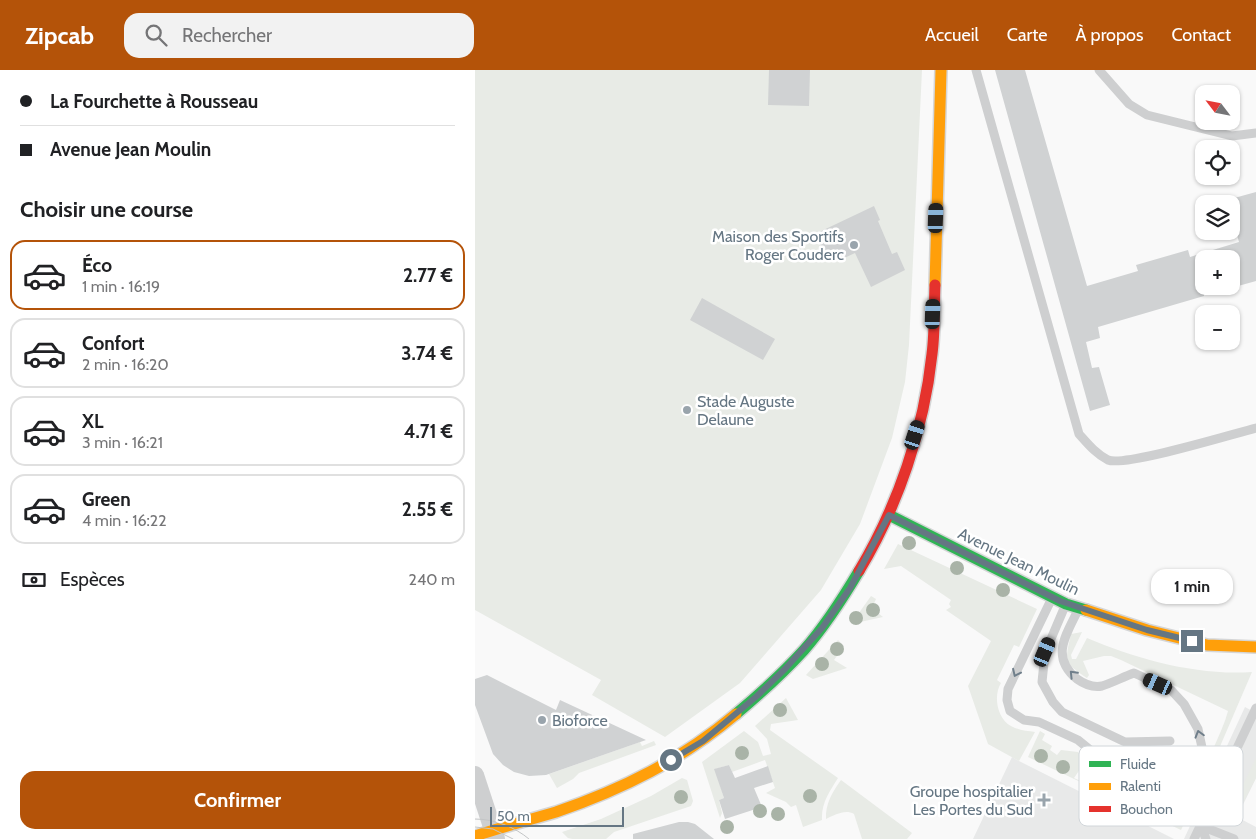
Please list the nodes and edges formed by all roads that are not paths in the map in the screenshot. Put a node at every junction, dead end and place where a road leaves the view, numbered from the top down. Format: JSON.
{"nodes":[{"id":1,"x":941,"y":70,"type":"edge"},
{"id":2,"x":976,"y":70,"type":"edge"},
{"id":3,"x":1099,"y":70,"type":"edge"},
{"id":4,"x":1256,"y":133,"type":"edge"},
{"id":5,"x":1256,"y":428,"type":"edge"},
{"id":6,"x":889,"y":515,"type":"junction"},
{"id":7,"x":1052,"y":597,"type":"junction"},
{"id":8,"x":1066,"y":604,"type":"junction"},
{"id":9,"x":1079,"y":608,"type":"junction"},
{"id":10,"x":1256,"y":647,"type":"edge"},
{"id":11,"x":1256,"y":708,"type":"edge"},
{"id":12,"x":1170,"y":742,"type":"dead end"},
{"id":13,"x":1085,"y":746,"type":"edge"},
{"id":14,"x":1202,"y":746,"type":"edge"},
{"id":15,"x":1238,"y":746,"type":"edge"},
{"id":16,"x":475,"y":776,"type":"edge"},
{"id":17,"x":1201,"y":826,"type":"junction"},
{"id":18,"x":495,"y":834,"type":"edge"},
{"id":19,"x":475,"y":836,"type":"edge"},
{"id":20,"x":1195,"y":839,"type":"edge"},
{"id":21,"x":1205,"y":839,"type":"edge"},
{"id":22,"x":1234,"y":839,"type":"edge"}],
"edges":[{"from":1,"to":6,"type":"street"},
{"from":2,"to":5,"type":"lane"},
{"from":3,"to":4,"type":"lane"},
{"from":6,"to":7,"type":"street","name":"Avenue Jean Moulin"},
{"from":6,"to":18,"type":"street"},
{"from":7,"to":8,"type":"street","name":"Avenue Jean Moulin"},
{"from":7,"to":13,"type":"lane","one_way":true},
{"from":8,"to":9,"type":"street","name":"Avenue Jean Moulin"},
{"from":8,"to":12,"type":"lane"},
{"from":9,"to":10,"type":"street","name":"Avenue Jean Moulin"},
{"from":14,"to":9,"type":"lane","one_way":true},
{"from":11,"to":15,"type":"lane"},
{"from":16,"to":18,"type":"street"},
{"from":17,"to":20,"type":"lane"},
{"from":17,"to":21,"type":"lane"},
{"from":17,"to":22,"type":"lane"},
{"from":18,"to":19,"type":"street"}]}
